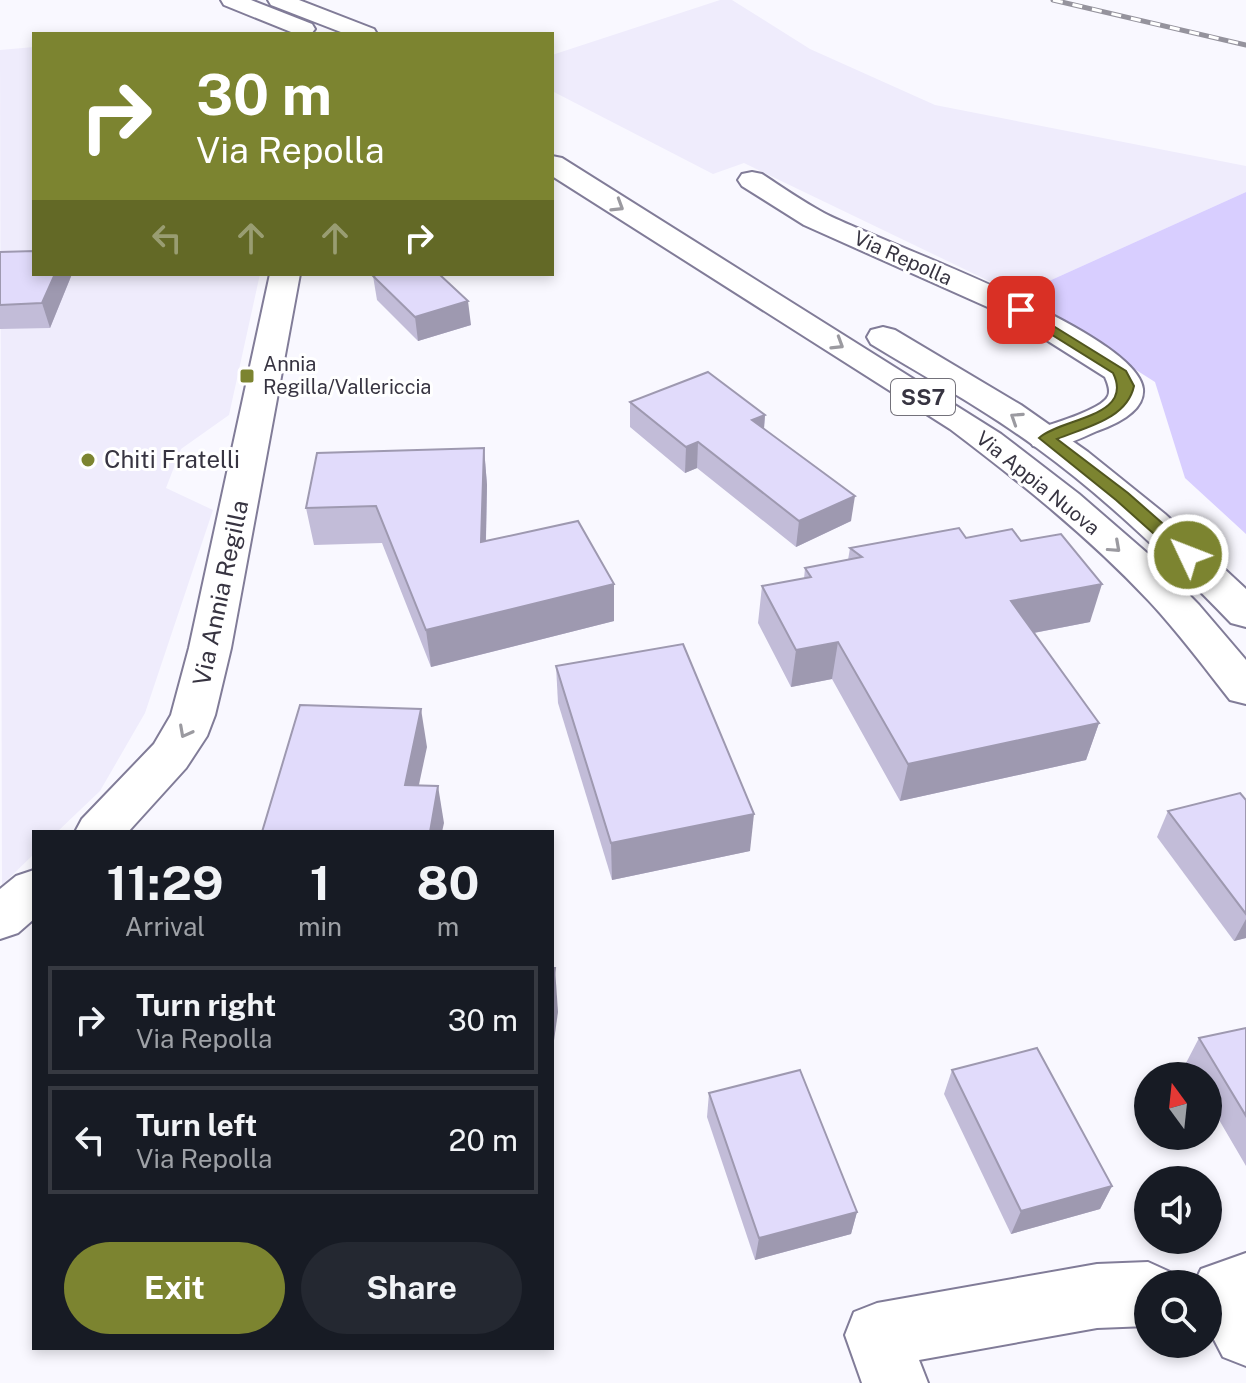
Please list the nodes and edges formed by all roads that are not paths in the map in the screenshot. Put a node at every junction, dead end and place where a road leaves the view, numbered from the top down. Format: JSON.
{"nodes":[{"id":1,"x":232,"y":0,"type":"edge"},
{"id":2,"x":279,"y":0,"type":"edge"},
{"id":3,"x":312,"y":32,"type":"edge"},
{"id":4,"x":361,"y":32,"type":"edge"},
{"id":5,"x":554,"y":136,"type":"edge"},
{"id":6,"x":554,"y":165,"type":"edge"},
{"id":7,"x":752,"y":180,"type":"dead end"},
{"id":8,"x":285,"y":276,"type":"edge"},
{"id":9,"x":1046,"y":438,"type":"junction"},
{"id":10,"x":1246,"y":613,"type":"edge"},
{"id":11,"x":1246,"y":689,"type":"edge"},
{"id":12,"x":101,"y":830,"type":"edge"},
{"id":13,"x":32,"y":892,"type":"edge"},
{"id":14,"x":0,"y":918,"type":"edge"},
{"id":15,"x":1134,"y":1295,"type":"edge"},
{"id":16,"x":895,"y":1383,"type":"edge"}],
"edges":[{"from":1,"to":3,"type":"main road"},
{"from":2,"to":4,"type":"main road"},
{"from":9,"to":5,"type":"main road","name":"Via Appia Nuova","number":"SS7","one_way":true},
{"from":6,"to":11,"type":"main road","name":"Via Appia Nuova","number":"SS7","one_way":true},
{"from":7,"to":9,"type":"main road","name":"Via Repolla"},
{"from":8,"to":12,"type":"main road","name":"Via Annia Regilla","one_way":true},
{"from":9,"to":10,"type":"main road","name":"Via Appia Nuova","number":"SS7"},
{"from":13,"to":14,"type":"main road"},
{"from":15,"to":16,"type":"main road"}]}
